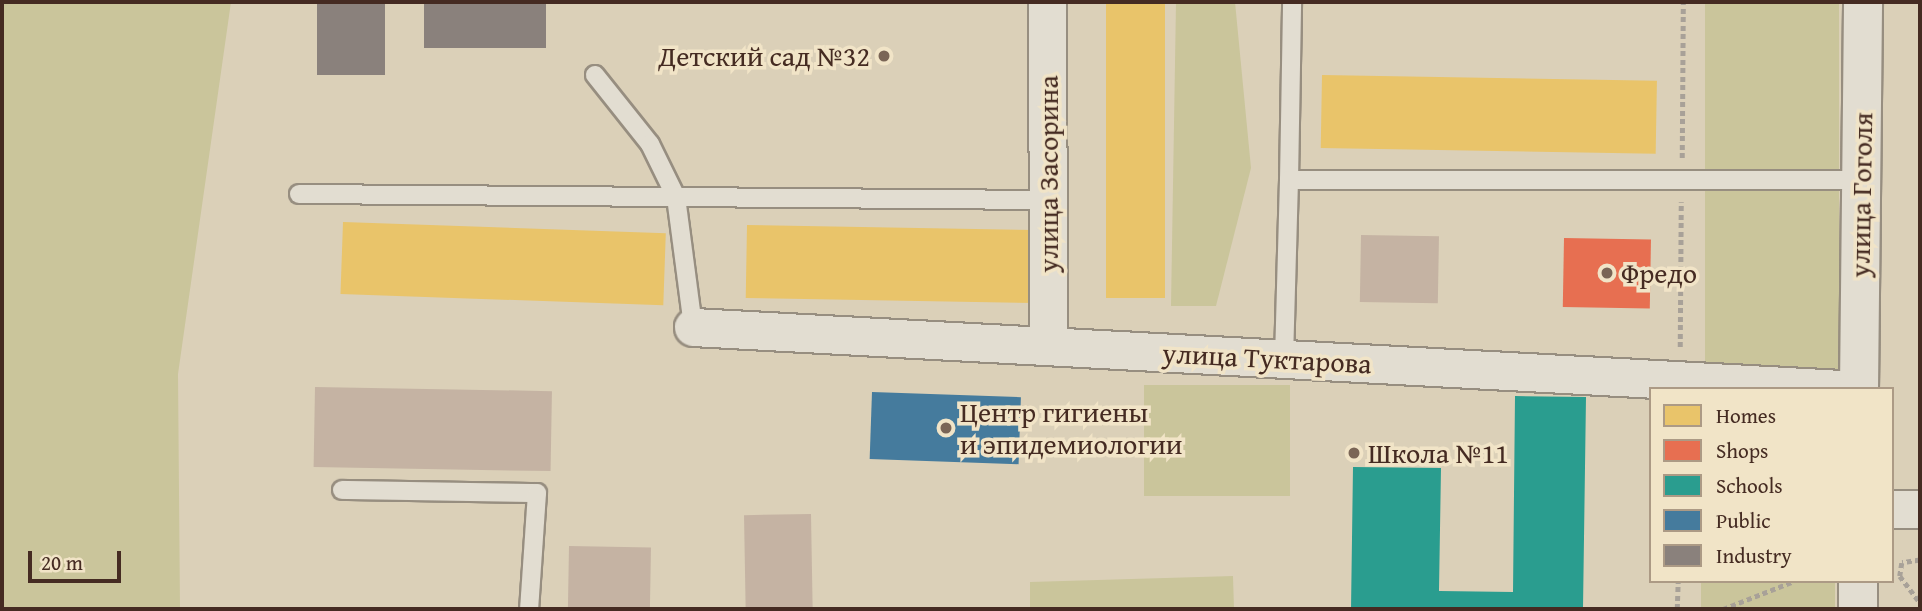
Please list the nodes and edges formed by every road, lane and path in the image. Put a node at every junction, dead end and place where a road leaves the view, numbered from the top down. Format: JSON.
{"nodes":[{"id":1,"x":1047,"y":2,"type":"edge"},
{"id":2,"x":1292,"y":2,"type":"edge"},
{"id":3,"x":1863,"y":2,"type":"edge"},
{"id":4,"x":595,"y":75,"type":"dead end"},
{"id":5,"x":1289,"y":180,"type":"junction"},
{"id":6,"x":1861,"y":180,"type":"junction"},
{"id":7,"x":299,"y":194,"type":"dead end"},
{"id":8,"x":676,"y":197,"type":"junction"},
{"id":9,"x":1048,"y":200,"type":"junction"},
{"id":10,"x":693,"y":327,"type":"joint"},
{"id":11,"x":1048,"y":346,"type":"junction"},
{"id":12,"x":1284,"y":359,"type":"junction"},
{"id":13,"x":1803,"y":387,"type":"edge"},
{"id":14,"x":1859,"y":387,"type":"edge"},
{"id":15,"x":342,"y":491,"type":"dead end"},
{"id":16,"x":1894,"y":509,"type":"edge"},
{"id":17,"x":1920,"y":509,"type":"edge"},
{"id":18,"x":1920,"y":560,"type":"edge"},
{"id":19,"x":1678,"y":583,"type":"edge"},
{"id":20,"x":1789,"y":583,"type":"edge"},
{"id":21,"x":1858,"y":583,"type":"edge"},
{"id":22,"x":1920,"y":603,"type":"edge"},
{"id":23,"x":528,"y":609,"type":"edge"},
{"id":24,"x":1677,"y":609,"type":"edge"},
{"id":25,"x":1723,"y":609,"type":"edge"},
{"id":26,"x":1858,"y":609,"type":"edge"}],
"edges":[{"from":1,"to":9,"type":"street","name":"улица Засорина"},
{"from":2,"to":5,"type":"lane"},
{"from":3,"to":6,"type":"main road","name":"улица Гоголя"},
{"from":4,"to":8,"type":"lane"},
{"from":5,"to":6,"type":"lane"},
{"from":5,"to":12,"type":"lane"},
{"from":6,"to":14,"type":"main road","name":"улица Гоголя"},
{"from":7,"to":8,"type":"lane"},
{"from":8,"to":9,"type":"lane"},
{"from":8,"to":10,"type":"lane"},
{"from":9,"to":11,"type":"street","name":"улица Засорина"},
{"from":10,"to":11,"type":"street","name":"улица Туктарова"},
{"from":11,"to":12,"type":"street","name":"улица Туктарова"},
{"from":12,"to":13,"type":"street","name":"улица Туктарова"},
{"from":15,"to":23,"type":"lane"},
{"from":16,"to":17,"type":"street"},
{"from":18,"to":22,"type":"path"},
{"from":19,"to":24,"type":"path"},
{"from":20,"to":25,"type":"path"},
{"from":21,"to":26,"type":"main road"}]}
